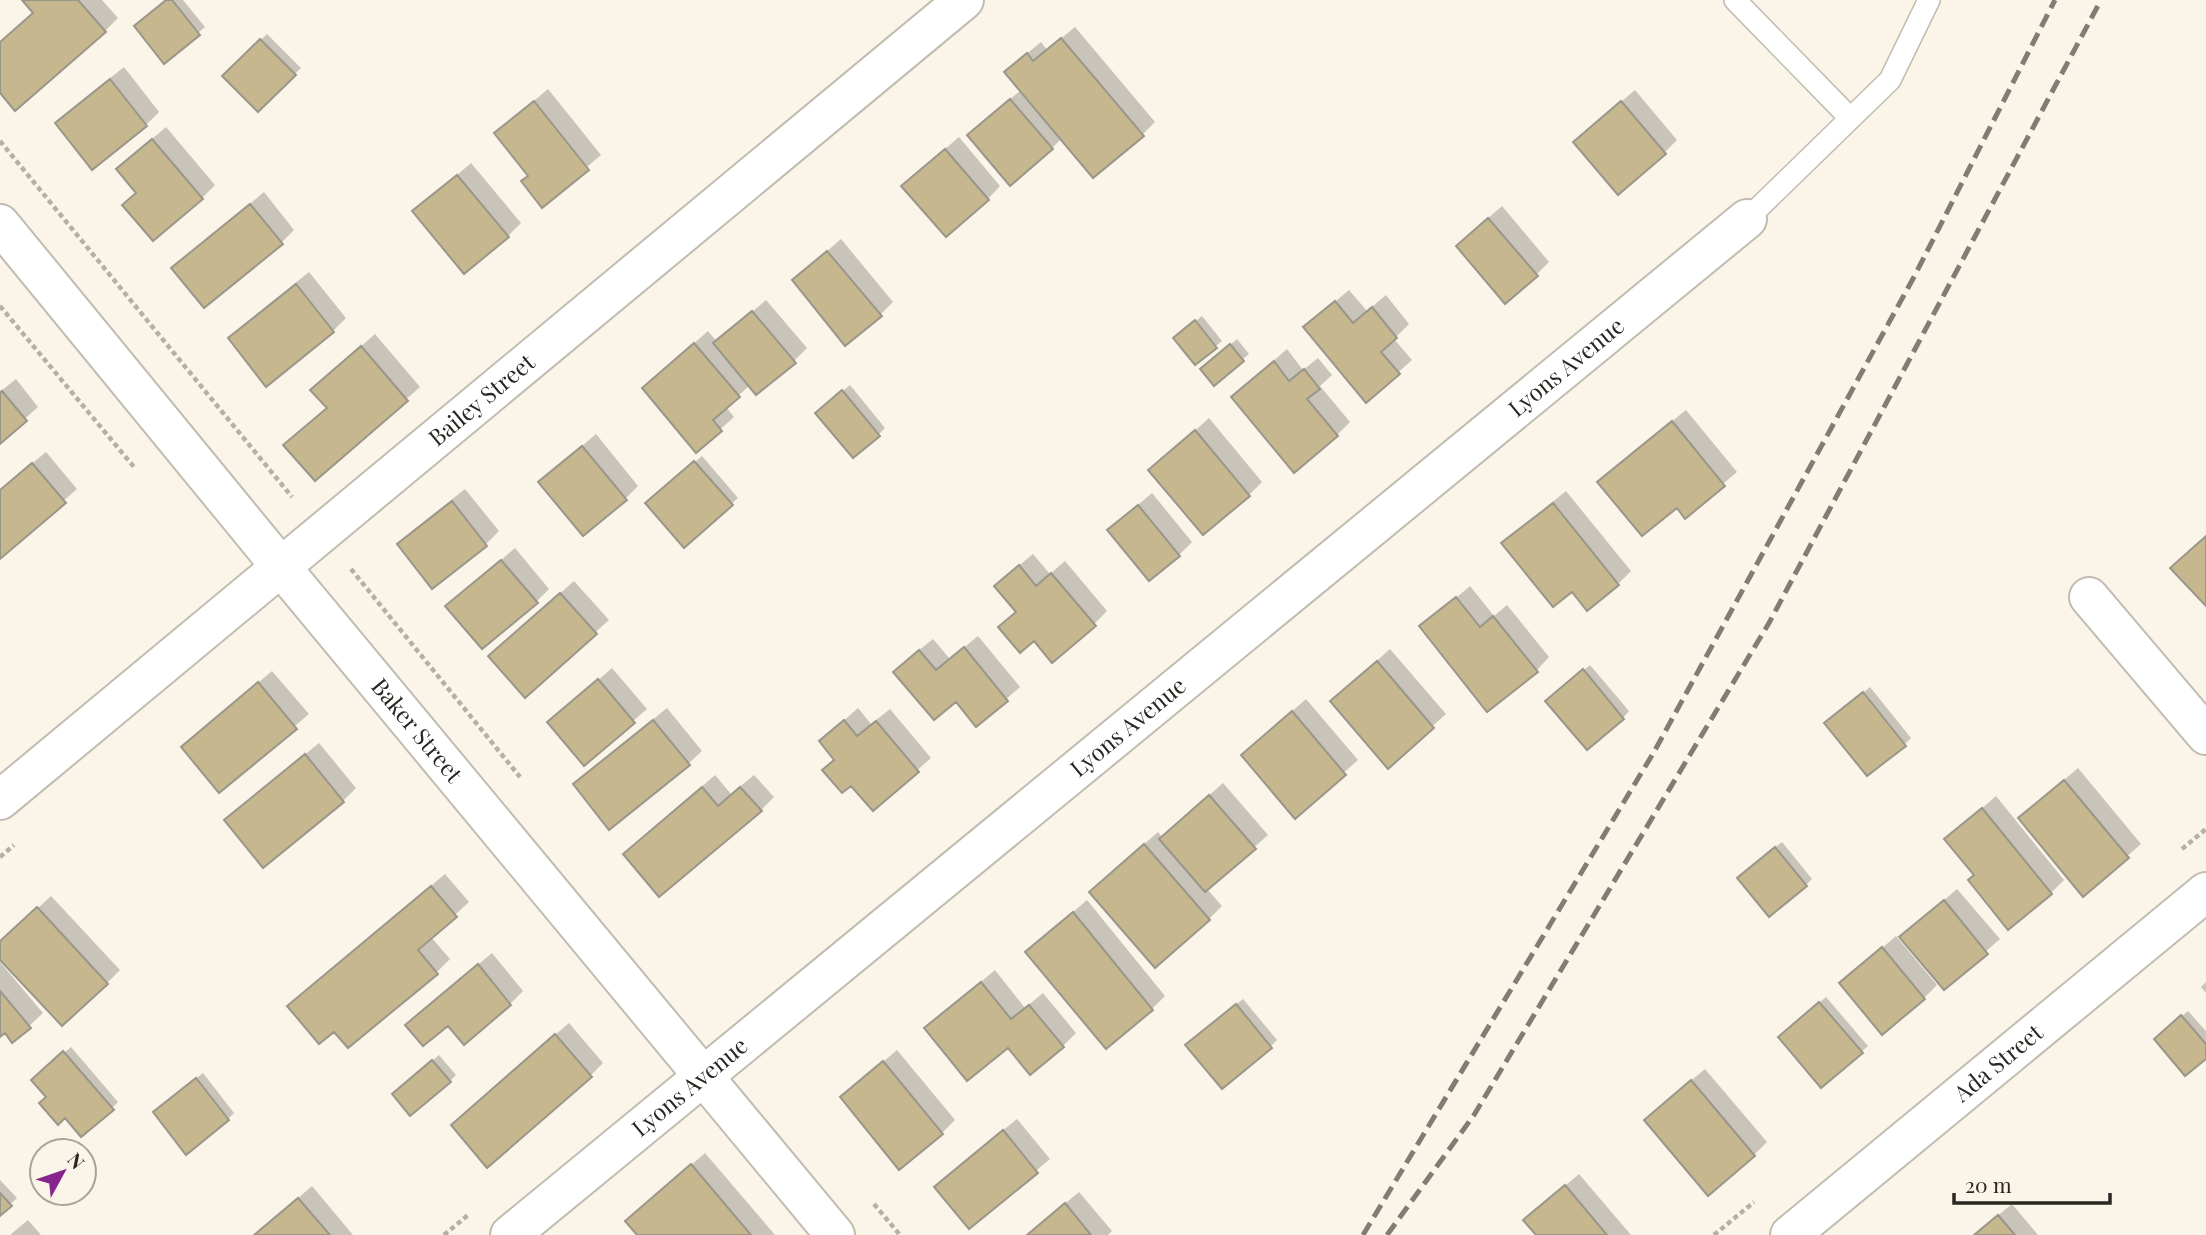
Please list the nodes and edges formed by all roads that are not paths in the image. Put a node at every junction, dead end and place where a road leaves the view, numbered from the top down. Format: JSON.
{"nodes":[{"id":1,"x":964,"y":0,"type":"edge"},
{"id":2,"x":1735,"y":0,"type":"edge"},
{"id":3,"x":1929,"y":0,"type":"edge"},
{"id":4,"x":1850,"y":118,"type":"junction"},
{"id":5,"x":1747,"y":219,"type":"joint"},
{"id":6,"x":0,"y":225,"type":"edge"},
{"id":7,"x":281,"y":567,"type":"junction"},
{"id":8,"x":2089,"y":597,"type":"dead end"},
{"id":9,"x":2206,"y":735,"type":"edge"},
{"id":10,"x":0,"y":800,"type":"edge"},
{"id":11,"x":2206,"y":892,"type":"edge"},
{"id":12,"x":703,"y":1078,"type":"junction"},
{"id":13,"x":510,"y":1235,"type":"edge"},
{"id":14,"x":835,"y":1235,"type":"edge"},
{"id":15,"x":1790,"y":1235,"type":"edge"}],
"edges":[{"from":1,"to":7,"type":"street","name":"Bailey Street"},
{"from":2,"to":4,"type":"lane"},
{"from":3,"to":4,"type":"lane"},
{"from":4,"to":5,"type":"lane"},
{"from":5,"to":12,"type":"street","name":"Lyons Avenue"},
{"from":6,"to":7,"type":"street","name":"Baker Street"},
{"from":7,"to":10,"type":"street","name":"Bailey Street"},
{"from":7,"to":12,"type":"street","name":"Baker Street"},
{"from":8,"to":9,"type":"street"},
{"from":11,"to":15,"type":"street","name":"Ada Street"},
{"from":12,"to":13,"type":"street","name":"Lyons Avenue"},
{"from":12,"to":14,"type":"street","name":"Baker Street"}]}
